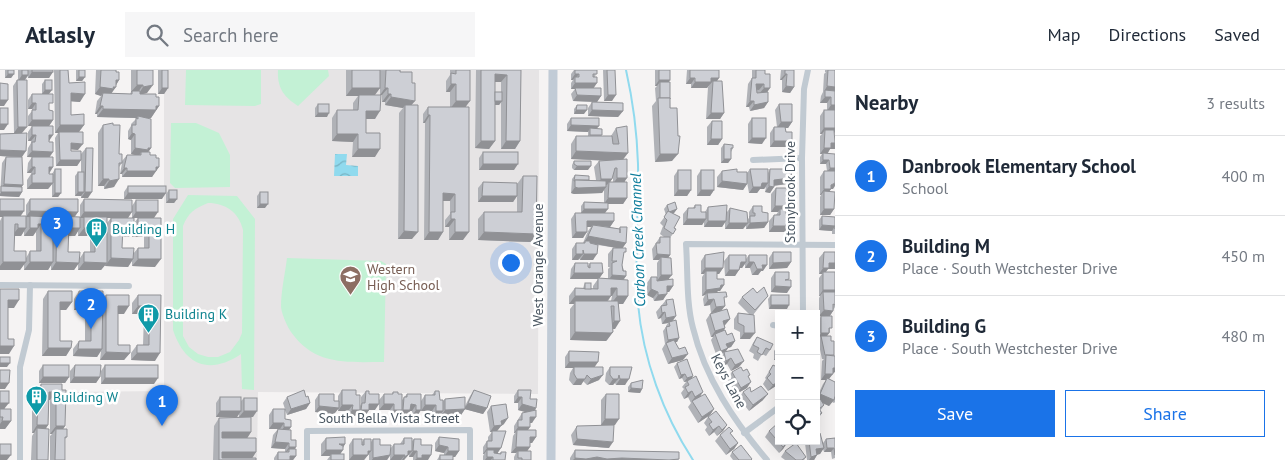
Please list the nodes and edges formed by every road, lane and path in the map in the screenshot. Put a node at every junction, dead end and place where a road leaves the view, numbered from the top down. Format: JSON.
{"nodes":[{"id":1,"x":553,"y":70,"type":"edge"},
{"id":2,"x":808,"y":70,"type":"edge"},
{"id":3,"x":802,"y":158,"type":"junction"},
{"id":4,"x":752,"y":160,"type":"dead end"},
{"id":5,"x":802,"y":245,"type":"junction"},
{"id":6,"x":835,"y":246,"type":"edge"},
{"id":7,"x":0,"y":285,"type":"edge"},
{"id":8,"x":30,"y":285,"type":"junction"},
{"id":9,"x":129,"y":286,"type":"dead end"},
{"id":10,"x":803,"y":310,"type":"edge"},
{"id":11,"x":775,"y":410,"type":"edge"},
{"id":12,"x":744,"y":433,"type":"junction"},
{"id":13,"x":20,"y":460,"type":"edge"},
{"id":14,"x":307,"y":460,"type":"edge"},
{"id":15,"x":470,"y":460,"type":"edge"},
{"id":16,"x":551,"y":460,"type":"edge"},
{"id":17,"x":767,"y":460,"type":"edge"}],
"edges":[{"from":1,"to":16,"type":"main road","name":"West Orange Avenue"},
{"from":2,"to":3,"type":"street","name":"Stonybrook Drive"},
{"from":3,"to":4,"type":"street"},
{"from":3,"to":5,"type":"street","name":"Stonybrook Drive"},
{"from":5,"to":6,"type":"street"},
{"from":5,"to":10,"type":"street","name":"Stonybrook Drive"},
{"from":5,"to":12,"type":"street","name":"Keys Lane"},
{"from":7,"to":8,"type":"street"},
{"from":8,"to":9,"type":"street"},
{"from":8,"to":13,"type":"street"},
{"from":11,"to":12,"type":"street"},
{"from":12,"to":17,"type":"street","name":"Keys Lane"},
{"from":14,"to":15,"type":"street","name":"South Bella Vista Street"}]}
